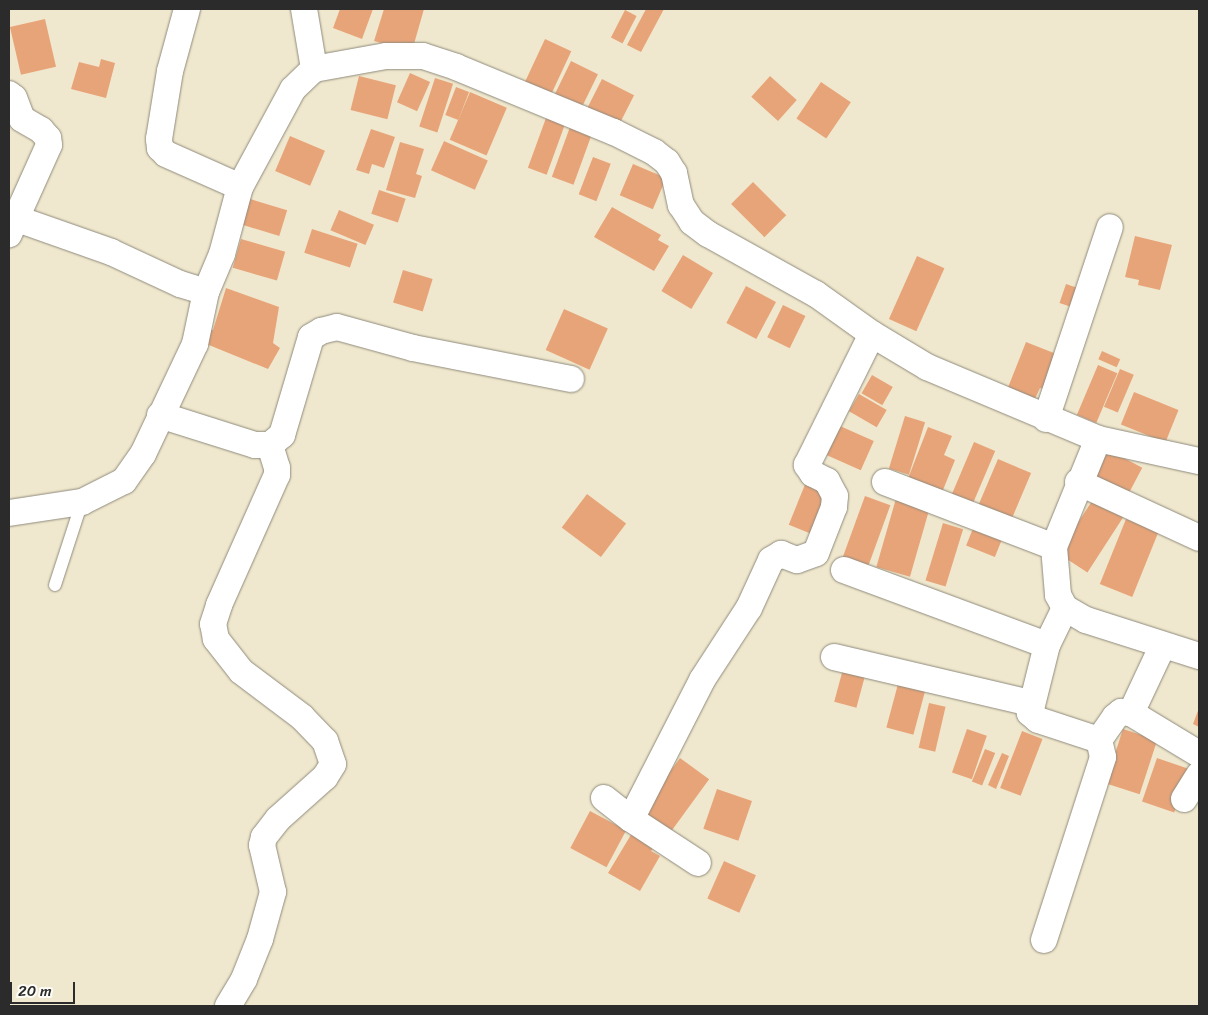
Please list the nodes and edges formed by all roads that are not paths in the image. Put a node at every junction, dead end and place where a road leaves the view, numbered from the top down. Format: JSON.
{"nodes":[{"id":1,"x":188,"y":9,"type":"edge"},
{"id":2,"x":304,"y":9,"type":"edge"},
{"id":3,"x":314,"y":70,"type":"junction"},
{"id":4,"x":9,"y":94,"type":"edge"},
{"id":5,"x":240,"y":187,"type":"junction"},
{"id":6,"x":10,"y":223,"type":"edge"},
{"id":7,"x":1110,"y":227,"type":"dead end"},
{"id":8,"x":206,"y":292,"type":"junction"},
{"id":9,"x":872,"y":334,"type":"junction"},
{"id":10,"x":571,"y":379,"type":"dead end"},
{"id":11,"x":160,"y":415,"type":"junction"},
{"id":12,"x":1046,"y":419,"type":"junction"},
{"id":13,"x":1098,"y":439,"type":"junction"},
{"id":14,"x":270,"y":445,"type":"junction"},
{"id":15,"x":1199,"y":461,"type":"edge"},
{"id":16,"x":885,"y":482,"type":"dead end"},
{"id":17,"x":1078,"y":482,"type":"junction"},
{"id":18,"x":82,"y":502,"type":"junction"},
{"id":19,"x":9,"y":513,"type":"edge"},
{"id":20,"x":1199,"y":538,"type":"edge"},
{"id":21,"x":1054,"y":547,"type":"junction"},
{"id":22,"x":844,"y":570,"type":"dead end"},
{"id":23,"x":55,"y":585,"type":"dead end"},
{"id":24,"x":1065,"y":608,"type":"junction"},
{"id":25,"x":1047,"y":645,"type":"junction"},
{"id":26,"x":1163,"y":646,"type":"junction"},
{"id":27,"x":834,"y":656,"type":"dead end"},
{"id":28,"x":1199,"y":656,"type":"edge"},
{"id":29,"x":1030,"y":704,"type":"junction"},
{"id":30,"x":1131,"y":713,"type":"junction"},
{"id":31,"x":1099,"y":740,"type":"junction"},
{"id":32,"x":1199,"y":754,"type":"edge"},
{"id":33,"x":1199,"y":775,"type":"edge"},
{"id":34,"x":604,"y":798,"type":"dead end"},
{"id":35,"x":1184,"y":799,"type":"dead end"},
{"id":36,"x":631,"y":819,"type":"junction"},
{"id":37,"x":698,"y":863,"type":"dead end"},
{"id":38,"x":1044,"y":940,"type":"dead end"},
{"id":39,"x":228,"y":1006,"type":"edge"}],
"edges":[{"from":1,"to":5,"type":"street"},
{"from":2,"to":3,"type":"street"},
{"from":3,"to":5,"type":"street"},
{"from":3,"to":9,"type":"street"},
{"from":4,"to":6,"type":"street"},
{"from":5,"to":8,"type":"street"},
{"from":6,"to":8,"type":"street"},
{"from":7,"to":12,"type":"street"},
{"from":8,"to":11,"type":"street"},
{"from":9,"to":12,"type":"street"},
{"from":9,"to":36,"type":"street"},
{"from":10,"to":14,"type":"street"},
{"from":11,"to":14,"type":"street"},
{"from":11,"to":18,"type":"street"},
{"from":12,"to":13,"type":"street"},
{"from":13,"to":15,"type":"street"},
{"from":13,"to":17,"type":"street"},
{"from":14,"to":39,"type":"street"},
{"from":16,"to":21,"type":"street"},
{"from":17,"to":20,"type":"street"},
{"from":17,"to":21,"type":"street"},
{"from":18,"to":19,"type":"street"},
{"from":18,"to":23,"type":"lane"},
{"from":21,"to":24,"type":"street"},
{"from":22,"to":25,"type":"street"},
{"from":24,"to":25,"type":"street"},
{"from":24,"to":26,"type":"street"},
{"from":25,"to":29,"type":"street"},
{"from":26,"to":28,"type":"street"},
{"from":26,"to":30,"type":"street"},
{"from":27,"to":29,"type":"street"},
{"from":29,"to":31,"type":"street"},
{"from":30,"to":31,"type":"street"},
{"from":30,"to":32,"type":"street"},
{"from":31,"to":38,"type":"street"},
{"from":33,"to":35,"type":"street"},
{"from":34,"to":36,"type":"street"},
{"from":36,"to":37,"type":"street"}]}
